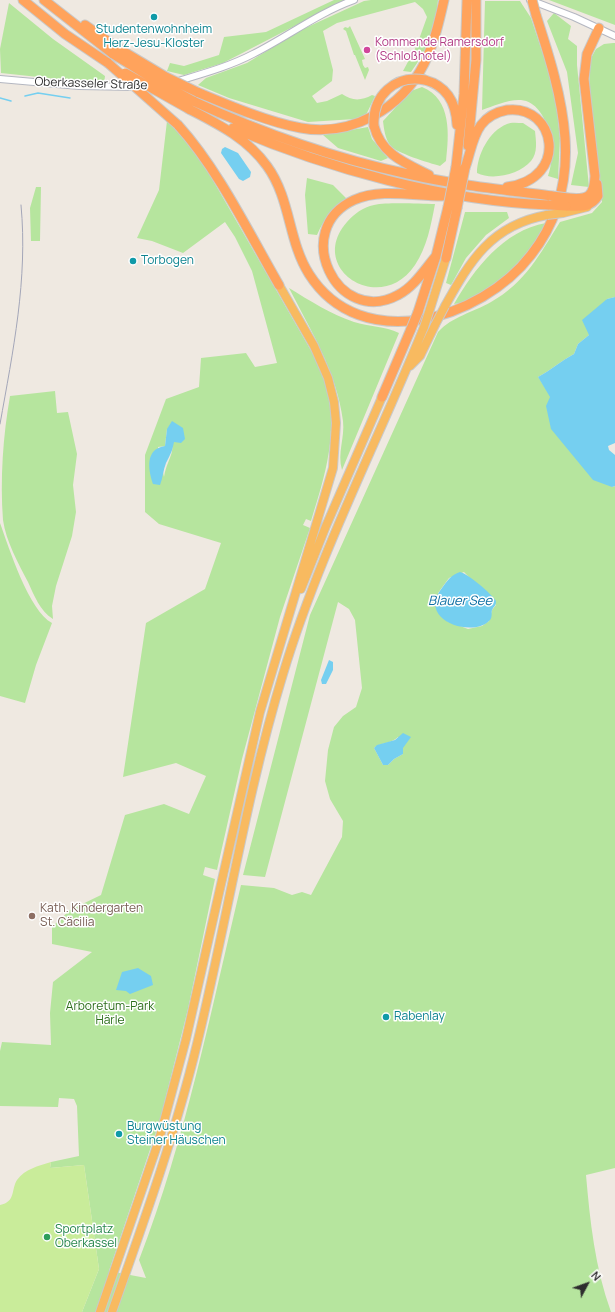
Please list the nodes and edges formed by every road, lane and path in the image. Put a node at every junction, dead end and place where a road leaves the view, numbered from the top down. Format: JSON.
{"nodes":[{"id":1,"x":23,"y":0,"type":"edge"},
{"id":2,"x":44,"y":0,"type":"edge"},
{"id":3,"x":48,"y":0,"type":"edge"},
{"id":4,"x":354,"y":0,"type":"edge"},
{"id":5,"x":444,"y":0,"type":"edge"},
{"id":6,"x":467,"y":0,"type":"edge"},
{"id":7,"x":476,"y":0,"type":"edge"},
{"id":8,"x":530,"y":0,"type":"edge"},
{"id":9,"x":472,"y":23,"type":"junction"},
{"id":10,"x":599,"y":28,"type":"junction"},
{"id":11,"x":615,"y":36,"type":"edge"},
{"id":12,"x":115,"y":50,"type":"junction"},
{"id":13,"x":108,"y":63,"type":"junction"},
{"id":14,"x":0,"y":79,"type":"edge"},
{"id":15,"x":191,"y":105,"type":"junction"},
{"id":16,"x":210,"y":120,"type":"junction"},
{"id":17,"x":458,"y":151,"type":"junction"},
{"id":18,"x":460,"y":167,"type":"junction"},
{"id":19,"x":595,"y":176,"type":"junction"},
{"id":20,"x":437,"y":180,"type":"junction"},
{"id":21,"x":496,"y":189,"type":"junction"},
{"id":22,"x":455,"y":195,"type":"junction"},
{"id":23,"x":551,"y":200,"type":"junction"},
{"id":24,"x":565,"y":206,"type":"junction"},
{"id":25,"x":453,"y":208,"type":"junction"},
{"id":26,"x":436,"y":256,"type":"junction"},
{"id":27,"x":446,"y":258,"type":"joint"},
{"id":28,"x":279,"y":285,"type":"joint"},
{"id":29,"x":408,"y":368,"type":"junction"},
{"id":30,"x":382,"y":397,"type":"joint"},
{"id":31,"x":279,"y":646,"type":"junction"},
{"id":32,"x":100,"y":1312,"type":"edge"},
{"id":33,"x":112,"y":1312,"type":"edge"}],
"edges":[{"from":1,"to":13,"type":"highway"},
{"from":2,"to":12,"type":"highway"},
{"from":3,"to":12,"type":"highway"},
{"from":4,"to":14,"type":"street","name":"Oberkasseler Straße"},
{"from":5,"to":12,"type":"highway","bridge":true},
{"from":6,"to":9,"type":"highway"},
{"from":7,"to":9,"type":"highway"},
{"from":8,"to":10,"type":"street"},
{"from":8,"to":16,"type":"highway","bridge":true},
{"from":9,"to":17,"type":"highway"},
{"from":9,"to":18,"type":"highway"},
{"from":10,"to":11,"type":"street"},
{"from":10,"to":19,"type":"highway"},
{"from":12,"to":15,"type":"highway","bridge":true},
{"from":13,"to":15,"type":"highway","bridge":true},
{"from":13,"to":28,"type":"highway","bridge":true},
{"from":15,"to":16,"type":"highway"},
{"from":15,"to":20,"type":"highway"},
{"from":16,"to":22,"type":"highway"},
{"from":17,"to":18,"type":"highway"},
{"from":17,"to":20,"type":"highway","bridge":true},
{"from":18,"to":21,"type":"highway"},
{"from":18,"to":25,"type":"highway","bridge":true},
{"from":19,"to":24,"type":"highway"},
{"from":19,"to":24,"type":"highway"},
{"from":20,"to":21,"type":"highway"},
{"from":21,"to":23,"type":"highway"},
{"from":22,"to":23,"type":"highway"},
{"from":22,"to":26,"type":"highway"},
{"from":23,"to":24,"type":"highway","bridge":true},
{"from":24,"to":29,"type":"highway","bridge":true},
{"from":25,"to":26,"type":"highway"},
{"from":25,"to":27,"type":"highway"},
{"from":26,"to":30,"type":"highway","bridge":true},
{"from":27,"to":29,"type":"highway","bridge":true},
{"from":28,"to":31,"type":"highway"},
{"from":29,"to":33,"type":"highway"},
{"from":30,"to":31,"type":"highway"},
{"from":31,"to":32,"type":"highway"}]}
